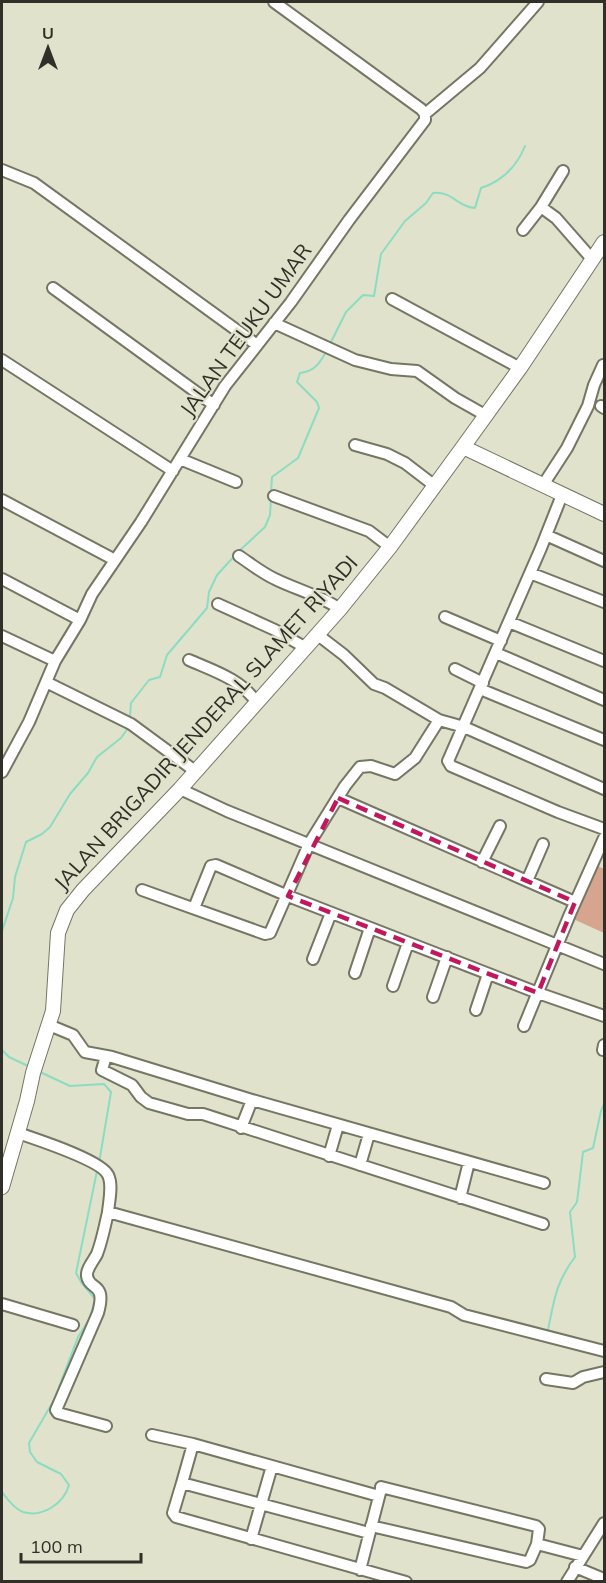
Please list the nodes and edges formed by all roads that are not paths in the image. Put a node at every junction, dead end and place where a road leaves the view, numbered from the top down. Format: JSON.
{"nodes":[{"id":1,"x":274,"y":2,"type":"edge"},
{"id":2,"x":538,"y":2,"type":"edge"},
{"id":3,"x":425,"y":114,"type":"junction"},
{"id":4,"x":2,"y":170,"type":"edge"},
{"id":5,"x":563,"y":171,"type":"dead end"},
{"id":6,"x":541,"y":207,"type":"junction"},
{"id":7,"x":523,"y":231,"type":"dead end"},
{"id":8,"x":604,"y":242,"type":"edge"},
{"id":9,"x":592,"y":259,"type":"junction"},
{"id":10,"x":53,"y":288,"type":"dead end"},
{"id":11,"x":392,"y":299,"type":"dead end"},
{"id":12,"x":274,"y":323,"type":"junction"},
{"id":13,"x":257,"y":345,"type":"junction"},
{"id":14,"x":2,"y":360,"type":"edge"},
{"id":15,"x":603,"y":365,"type":"edge"},
{"id":16,"x":520,"y":368,"type":"junction"},
{"id":17,"x":214,"y":405,"type":"junction"},
{"id":18,"x":485,"y":415,"type":"junction"},
{"id":19,"x":355,"y":445,"type":"dead end"},
{"id":20,"x":463,"y":447,"type":"junction"},
{"id":21,"x":180,"y":459,"type":"junction"},
{"id":22,"x":173,"y":471,"type":"junction"},
{"id":23,"x":236,"y":483,"type":"dead end"},
{"id":24,"x":543,"y":485,"type":"junction"},
{"id":25,"x":435,"y":486,"type":"junction"},
{"id":26,"x":562,"y":495,"type":"junction"},
{"id":27,"x":274,"y":496,"type":"dead end"},
{"id":28,"x":2,"y":500,"type":"edge"},
{"id":29,"x":604,"y":514,"type":"edge"},
{"id":30,"x":546,"y":535,"type":"junction"},
{"id":31,"x":390,"y":547,"type":"junction"},
{"id":32,"x":239,"y":556,"type":"dead end"},
{"id":33,"x":115,"y":560,"type":"junction"},
{"id":34,"x":604,"y":561,"type":"edge"},
{"id":35,"x":530,"y":573,"type":"junction"},
{"id":36,"x":2,"y":579,"type":"edge"},
{"id":37,"x":604,"y":602,"type":"edge"},
{"id":38,"x":218,"y":604,"type":"dead end"},
{"id":39,"x":340,"y":609,"type":"junction"},
{"id":40,"x":445,"y":617,"type":"dead end"},
{"id":41,"x":80,"y":620,"type":"junction"},
{"id":42,"x":509,"y":622,"type":"junction"},
{"id":43,"x":318,"y":635,"type":"junction"},
{"id":44,"x":2,"y":636,"type":"edge"},
{"id":45,"x":501,"y":641,"type":"junction"},
{"id":46,"x":306,"y":648,"type":"junction"},
{"id":47,"x":496,"y":653,"type":"junction"},
{"id":48,"x":189,"y":660,"type":"dead end"},
{"id":49,"x":55,"y":661,"type":"junction"},
{"id":50,"x":604,"y":661,"type":"edge"},
{"id":51,"x":455,"y":669,"type":"dead end"},
{"id":52,"x":46,"y":682,"type":"junction"},
{"id":53,"x":482,"y":686,"type":"junction"},
{"id":54,"x":604,"y":700,"type":"edge"},
{"id":55,"x":257,"y":703,"type":"junction"},
{"id":56,"x":439,"y":720,"type":"junction"},
{"id":57,"x":464,"y":727,"type":"junction"},
{"id":58,"x":604,"y":740,"type":"edge"},
{"id":59,"x":195,"y":771,"type":"junction"},
{"id":60,"x":2,"y":772,"type":"edge"},
{"id":61,"x":180,"y":789,"type":"junction"},
{"id":62,"x":604,"y":789,"type":"edge"},
{"id":63,"x":338,"y":798,"type":"junction"},
{"id":64,"x":500,"y":826,"type":"dead end"},
{"id":65,"x":604,"y":829,"type":"edge"},
{"id":66,"x":604,"y":838,"type":"edge"},
{"id":67,"x":309,"y":844,"type":"junction"},
{"id":68,"x":543,"y":844,"type":"dead end"},
{"id":69,"x":483,"y":862,"type":"junction"},
{"id":70,"x":527,"y":881,"type":"junction"},
{"id":71,"x":142,"y":890,"type":"dead end"},
{"id":72,"x":288,"y":896,"type":"junction"},
{"id":73,"x":575,"y":902,"type":"junction"},
{"id":74,"x":194,"y":908,"type":"junction"},
{"id":75,"x":331,"y":913,"type":"junction"},
{"id":76,"x":370,"y":928,"type":"junction"},
{"id":77,"x":408,"y":943,"type":"junction"},
{"id":78,"x":557,"y":944,"type":"junction"},
{"id":79,"x":447,"y":957,"type":"junction"},
{"id":80,"x":313,"y":959,"type":"dead end"},
{"id":81,"x":604,"y":964,"type":"edge"},
{"id":82,"x":355,"y":973,"type":"dead end"},
{"id":83,"x":488,"y":974,"type":"junction"},
{"id":84,"x":393,"y":986,"type":"dead end"},
{"id":85,"x":538,"y":993,"type":"junction"},
{"id":86,"x":433,"y":997,"type":"dead end"},
{"id":87,"x":476,"y":1010,"type":"dead end"},
{"id":88,"x":604,"y":1016,"type":"edge"},
{"id":89,"x":49,"y":1025,"type":"junction"},
{"id":90,"x":524,"y":1026,"type":"dead end"},
{"id":91,"x":106,"y":1056,"type":"junction"},
{"id":92,"x":137,"y":1065,"type":"junction"},
{"id":93,"x":132,"y":1085,"type":"junction"},
{"id":94,"x":252,"y":1100,"type":"junction"},
{"id":95,"x":338,"y":1125,"type":"junction"},
{"id":96,"x":241,"y":1128,"type":"junction"},
{"id":97,"x":18,"y":1133,"type":"junction"},
{"id":98,"x":369,"y":1134,"type":"junction"},
{"id":99,"x":329,"y":1156,"type":"junction"},
{"id":100,"x":469,"y":1162,"type":"junction"},
{"id":101,"x":360,"y":1165,"type":"junction"},
{"id":102,"x":544,"y":1184,"type":"dead end"},
{"id":103,"x":2,"y":1187,"type":"edge"},
{"id":104,"x":460,"y":1198,"type":"junction"},
{"id":105,"x":108,"y":1212,"type":"junction"},
{"id":106,"x":543,"y":1224,"type":"dead end"},
{"id":107,"x":2,"y":1304,"type":"edge"},
{"id":108,"x":73,"y":1325,"type":"dead end"},
{"id":109,"x":604,"y":1351,"type":"edge"},
{"id":110,"x":604,"y":1372,"type":"edge"},
{"id":111,"x":546,"y":1379,"type":"dead end"},
{"id":112,"x":106,"y":1426,"type":"dead end"},
{"id":113,"x":152,"y":1435,"type":"dead end"},
{"id":114,"x":193,"y":1444,"type":"junction"},
{"id":115,"x":272,"y":1466,"type":"junction"},
{"id":116,"x":182,"y":1483,"type":"junction"},
{"id":117,"x":381,"y":1488,"type":"junction"},
{"id":118,"x":262,"y":1504,"type":"junction"},
{"id":119,"x":604,"y":1523,"type":"edge"},
{"id":120,"x":370,"y":1529,"type":"junction"},
{"id":121,"x":251,"y":1539,"type":"junction"},
{"id":122,"x":537,"y":1544,"type":"junction"},
{"id":123,"x":583,"y":1556,"type":"junction"},
{"id":124,"x":575,"y":1567,"type":"junction"},
{"id":125,"x":360,"y":1570,"type":"junction"},
{"id":126,"x":604,"y":1580,"type":"edge"},
{"id":127,"x":406,"y":1581,"type":"edge"},
{"id":128,"x":567,"y":1581,"type":"edge"}],
"edges":[{"from":1,"to":3,"type":"street"},
{"from":2,"to":3,"type":"street"},
{"from":3,"to":12,"type":"street","name":"JALAN TEUKU UMAR"},
{"from":4,"to":13,"type":"street"},
{"from":5,"to":6,"type":"street"},
{"from":6,"to":7,"type":"street"},
{"from":6,"to":9,"type":"street"},
{"from":8,"to":9,"type":"main road","name":"JALAN BRIGADIR JENDERAL SLAMET RIYADI"},
{"from":9,"to":16,"type":"main road","name":"JALAN BRIGADIR JENDERAL SLAMET RIYADI"},
{"from":10,"to":17,"type":"street"},
{"from":11,"to":16,"type":"street"},
{"from":12,"to":13,"type":"street","name":"JALAN TEUKU UMAR"},
{"from":12,"to":18,"type":"street"},
{"from":13,"to":17,"type":"street","name":"JALAN TEUKU UMAR"},
{"from":14,"to":22,"type":"street"},
{"from":15,"to":24,"type":"street"},
{"from":16,"to":18,"type":"main road","name":"JALAN BRIGADIR JENDERAL SLAMET RIYADI"},
{"from":17,"to":21,"type":"street","name":"JALAN TEUKU UMAR"},
{"from":18,"to":20,"type":"main road","name":"JALAN BRIGADIR JENDERAL SLAMET RIYADI"},
{"from":19,"to":25,"type":"street"},
{"from":20,"to":24,"type":"main road"},
{"from":20,"to":25,"type":"main road","name":"JALAN BRIGADIR JENDERAL SLAMET RIYADI"},
{"from":21,"to":22,"type":"street","name":"JALAN TEUKU UMAR"},
{"from":21,"to":23,"type":"street"},
{"from":22,"to":33,"type":"street","name":"JALAN TEUKU UMAR"},
{"from":24,"to":26,"type":"main road"},
{"from":25,"to":31,"type":"main road","name":"JALAN BRIGADIR JENDERAL SLAMET RIYADI"},
{"from":26,"to":29,"type":"main road"},
{"from":26,"to":30,"type":"street"},
{"from":27,"to":31,"type":"street"},
{"from":28,"to":33,"type":"street"},
{"from":30,"to":34,"type":"street"},
{"from":30,"to":35,"type":"street"},
{"from":31,"to":39,"type":"main road","name":"JALAN BRIGADIR JENDERAL SLAMET RIYADI"},
{"from":32,"to":39,"type":"street"},
{"from":33,"to":41,"type":"street","name":"JALAN TEUKU UMAR"},
{"from":35,"to":37,"type":"street"},
{"from":35,"to":42,"type":"street"},
{"from":36,"to":41,"type":"street"},
{"from":38,"to":46,"type":"street"},
{"from":39,"to":43,"type":"main road","name":"JALAN BRIGADIR JENDERAL SLAMET RIYADI"},
{"from":40,"to":45,"type":"street"},
{"from":41,"to":49,"type":"street","name":"JALAN TEUKU UMAR"},
{"from":42,"to":45,"type":"street"},
{"from":42,"to":50,"type":"street"},
{"from":43,"to":46,"type":"main road","name":"JALAN BRIGADIR JENDERAL SLAMET RIYADI"},
{"from":43,"to":56,"type":"street"},
{"from":44,"to":49,"type":"street"},
{"from":45,"to":47,"type":"street"},
{"from":46,"to":55,"type":"main road","name":"JALAN BRIGADIR JENDERAL SLAMET RIYADI"},
{"from":47,"to":53,"type":"street"},
{"from":47,"to":54,"type":"street"},
{"from":48,"to":55,"type":"street"},
{"from":49,"to":52,"type":"street","name":"JALAN TEUKU UMAR"},
{"from":51,"to":53,"type":"street"},
{"from":52,"to":59,"type":"street"},
{"from":52,"to":60,"type":"street","name":"JALAN TEUKU UMAR"},
{"from":53,"to":57,"type":"street"},
{"from":53,"to":58,"type":"street"},
{"from":55,"to":59,"type":"main road","name":"JALAN BRIGADIR JENDERAL SLAMET RIYADI"},
{"from":56,"to":57,"type":"street"},
{"from":56,"to":63,"type":"street"},
{"from":57,"to":62,"type":"street"},
{"from":57,"to":65,"type":"street"},
{"from":59,"to":61,"type":"main road","name":"JALAN BRIGADIR JENDERAL SLAMET RIYADI"},
{"from":61,"to":67,"type":"street"},
{"from":61,"to":89,"type":"main road","name":"JALAN BRIGADIR JENDERAL SLAMET RIYADI"},
{"from":63,"to":67,"type":"street"},
{"from":63,"to":69,"type":"street"},
{"from":64,"to":69,"type":"street"},
{"from":66,"to":73,"type":"street"},
{"from":67,"to":72,"type":"street"},
{"from":67,"to":78,"type":"street"},
{"from":68,"to":70,"type":"street"},
{"from":69,"to":70,"type":"street"},
{"from":70,"to":73,"type":"street"},
{"from":71,"to":74,"type":"street"},
{"from":72,"to":74,"type":"street"},
{"from":72,"to":74,"type":"street"},
{"from":72,"to":75,"type":"street"},
{"from":73,"to":78,"type":"street"},
{"from":75,"to":76,"type":"street"},
{"from":75,"to":80,"type":"street"},
{"from":76,"to":77,"type":"street"},
{"from":76,"to":82,"type":"street"},
{"from":77,"to":79,"type":"street"},
{"from":77,"to":84,"type":"street"},
{"from":78,"to":81,"type":"street"},
{"from":78,"to":85,"type":"street"},
{"from":79,"to":83,"type":"street"},
{"from":79,"to":86,"type":"street"},
{"from":83,"to":85,"type":"street"},
{"from":83,"to":87,"type":"street"},
{"from":85,"to":88,"type":"street"},
{"from":85,"to":90,"type":"street"},
{"from":89,"to":91,"type":"street"},
{"from":89,"to":97,"type":"main road","name":"JALAN BRIGADIR JENDERAL SLAMET RIYADI"},
{"from":91,"to":92,"type":"street"},
{"from":91,"to":93,"type":"street"},
{"from":92,"to":93,"type":"street"},
{"from":92,"to":94,"type":"street"},
{"from":93,"to":96,"type":"street"},
{"from":94,"to":95,"type":"street"},
{"from":94,"to":96,"type":"street"},
{"from":95,"to":98,"type":"street"},
{"from":95,"to":99,"type":"street"},
{"from":96,"to":99,"type":"street"},
{"from":97,"to":103,"type":"main road","name":"JALAN BRIGADIR JENDERAL SLAMET RIYADI"},
{"from":97,"to":105,"type":"street"},
{"from":98,"to":100,"type":"street"},
{"from":98,"to":101,"type":"street"},
{"from":99,"to":101,"type":"street"},
{"from":100,"to":102,"type":"street"},
{"from":100,"to":104,"type":"street"},
{"from":101,"to":104,"type":"street"},
{"from":104,"to":106,"type":"street"},
{"from":105,"to":109,"type":"street"},
{"from":105,"to":112,"type":"street"},
{"from":107,"to":108,"type":"street"},
{"from":110,"to":111,"type":"street"},
{"from":113,"to":114,"type":"street"},
{"from":114,"to":115,"type":"street"},
{"from":114,"to":116,"type":"street"},
{"from":115,"to":117,"type":"street"},
{"from":115,"to":118,"type":"street"},
{"from":116,"to":118,"type":"street"},
{"from":116,"to":121,"type":"street"},
{"from":117,"to":120,"type":"street"},
{"from":117,"to":122,"type":"street"},
{"from":118,"to":120,"type":"street"},
{"from":118,"to":121,"type":"street"},
{"from":119,"to":123,"type":"street"},
{"from":120,"to":122,"type":"street"},
{"from":120,"to":125,"type":"street"},
{"from":121,"to":125,"type":"street"},
{"from":122,"to":123,"type":"street"},
{"from":123,"to":124,"type":"street"},
{"from":124,"to":126,"type":"street"},
{"from":124,"to":128,"type":"street"},
{"from":125,"to":127,"type":"street"}]}
